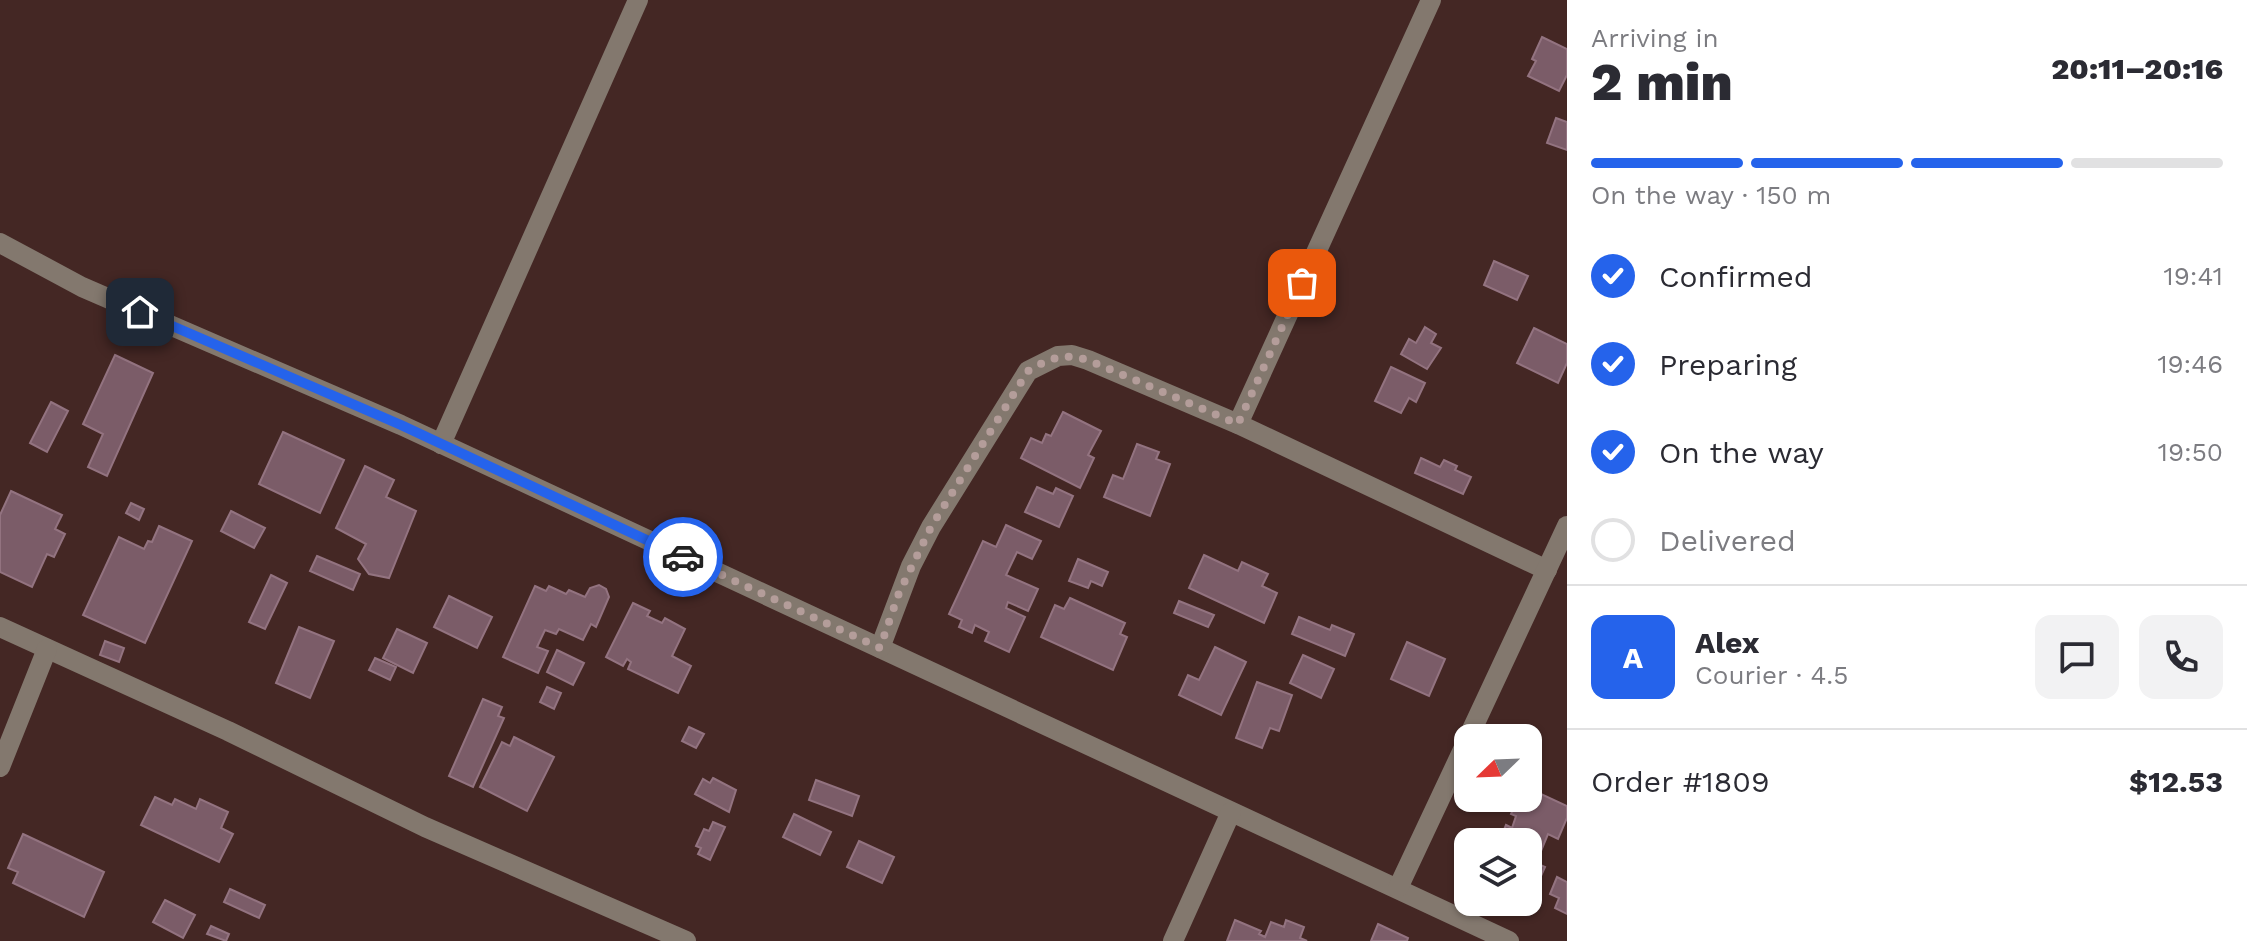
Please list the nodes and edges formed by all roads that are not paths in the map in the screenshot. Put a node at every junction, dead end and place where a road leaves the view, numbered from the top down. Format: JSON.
{"nodes":[{"id":1,"x":638,"y":0,"type":"edge"},
{"id":2,"x":1431,"y":0,"type":"edge"},
{"id":3,"x":0,"y":243,"type":"edge"},
{"id":4,"x":1238,"y":424,"type":"junction"},
{"id":5,"x":441,"y":444,"type":"junction"},
{"id":6,"x":1567,"y":526,"type":"edge"},
{"id":7,"x":1547,"y":570,"type":"junction"},
{"id":8,"x":0,"y":627,"type":"edge"},
{"id":9,"x":880,"y":648,"type":"junction"},
{"id":10,"x":47,"y":649,"type":"junction"},
{"id":11,"x":1475,"y":724,"type":"edge"},
{"id":12,"x":0,"y":767,"type":"edge"},
{"id":13,"x":1454,"y":768,"type":"edge"},
{"id":14,"x":1231,"y":812,"type":"junction"},
{"id":15,"x":1398,"y":888,"type":"junction"},
{"id":16,"x":686,"y":941,"type":"edge"},
{"id":17,"x":1173,"y":941,"type":"edge"},
{"id":18,"x":1509,"y":941,"type":"edge"}],
"edges":[{"from":1,"to":5,"type":"street"},
{"from":2,"to":4,"type":"street"},
{"from":3,"to":5,"type":"street"},
{"from":4,"to":7,"type":"street"},
{"from":4,"to":9,"type":"street"},
{"from":5,"to":9,"type":"street"},
{"from":6,"to":7,"type":"street"},
{"from":7,"to":11,"type":"street"},
{"from":8,"to":10,"type":"street"},
{"from":9,"to":14,"type":"street"},
{"from":10,"to":12,"type":"street"},
{"from":10,"to":16,"type":"street"},
{"from":13,"to":15,"type":"street"},
{"from":14,"to":15,"type":"street"},
{"from":14,"to":17,"type":"street"},
{"from":15,"to":18,"type":"street"}]}
